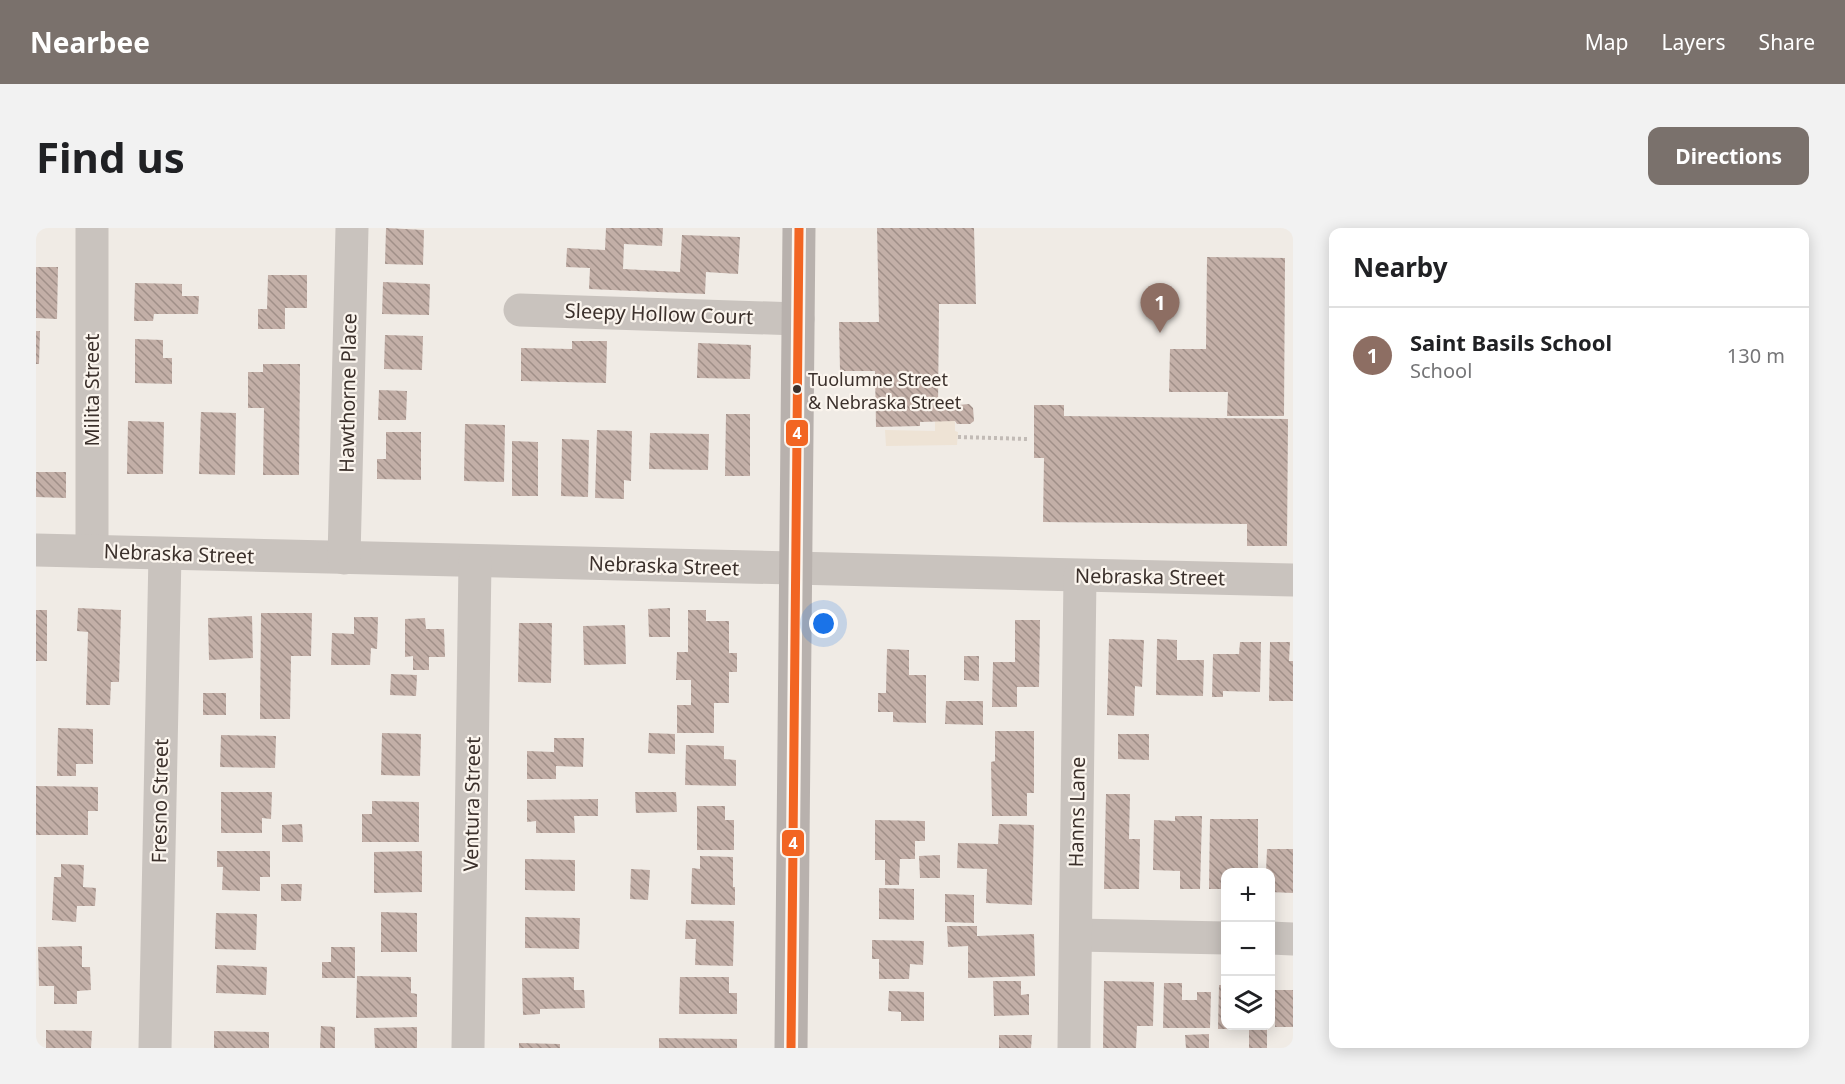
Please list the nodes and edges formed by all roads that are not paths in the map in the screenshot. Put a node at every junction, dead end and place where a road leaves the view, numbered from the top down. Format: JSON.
{"nodes":[{"id":1,"x":92,"y":228,"type":"edge"},
{"id":2,"x":352,"y":228,"type":"edge"},
{"id":3,"x":799,"y":228,"type":"edge"},
{"id":4,"x":520,"y":310,"type":"dead end"},
{"id":5,"x":798,"y":319,"type":"junction"},
{"id":6,"x":36,"y":550,"type":"edge"},
{"id":7,"x":92,"y":551,"type":"junction"},
{"id":8,"x":165,"y":554,"type":"junction"},
{"id":9,"x":344,"y":558,"type":"junction"},
{"id":10,"x":476,"y":561,"type":"junction"},
{"id":11,"x":796,"y":569,"type":"junction"},
{"id":12,"x":1080,"y":576,"type":"junction"},
{"id":13,"x":1293,"y":580,"type":"edge"},
{"id":14,"x":1076,"y":935,"type":"junction"},
{"id":15,"x":1221,"y":938,"type":"edge"},
{"id":16,"x":1275,"y":938,"type":"edge"},
{"id":17,"x":1293,"y":939,"type":"edge"},
{"id":18,"x":155,"y":1048,"type":"edge"},
{"id":19,"x":468,"y":1048,"type":"edge"},
{"id":20,"x":791,"y":1048,"type":"edge"},
{"id":21,"x":1074,"y":1048,"type":"edge"}],
"edges":[{"from":1,"to":7,"type":"street","name":"Milita Street"},
{"from":2,"to":9,"type":"street","name":"Hawthorne Place"},
{"from":3,"to":5,"type":"main road"},
{"from":4,"to":5,"type":"street","name":"Sleepy Hollow Court"},
{"from":5,"to":11,"type":"main road"},
{"from":6,"to":7,"type":"street","name":"Nebraska Street"},
{"from":7,"to":8,"type":"street","name":"Nebraska Street"},
{"from":8,"to":9,"type":"street","name":"Nebraska Street"},
{"from":8,"to":18,"type":"street","name":"Fresno Street"},
{"from":9,"to":10,"type":"street","name":"Nebraska Street"},
{"from":10,"to":11,"type":"street","name":"Nebraska Street"},
{"from":10,"to":19,"type":"street","name":"Ventura Street"},
{"from":11,"to":12,"type":"street","name":"Nebraska Street"},
{"from":11,"to":20,"type":"main road"},
{"from":12,"to":13,"type":"street","name":"Nebraska Street"},
{"from":12,"to":14,"type":"street","name":"Hanns Lane"},
{"from":14,"to":15,"type":"street"},
{"from":14,"to":21,"type":"street","name":"Hanns Lane"},
{"from":16,"to":17,"type":"street"}]}
